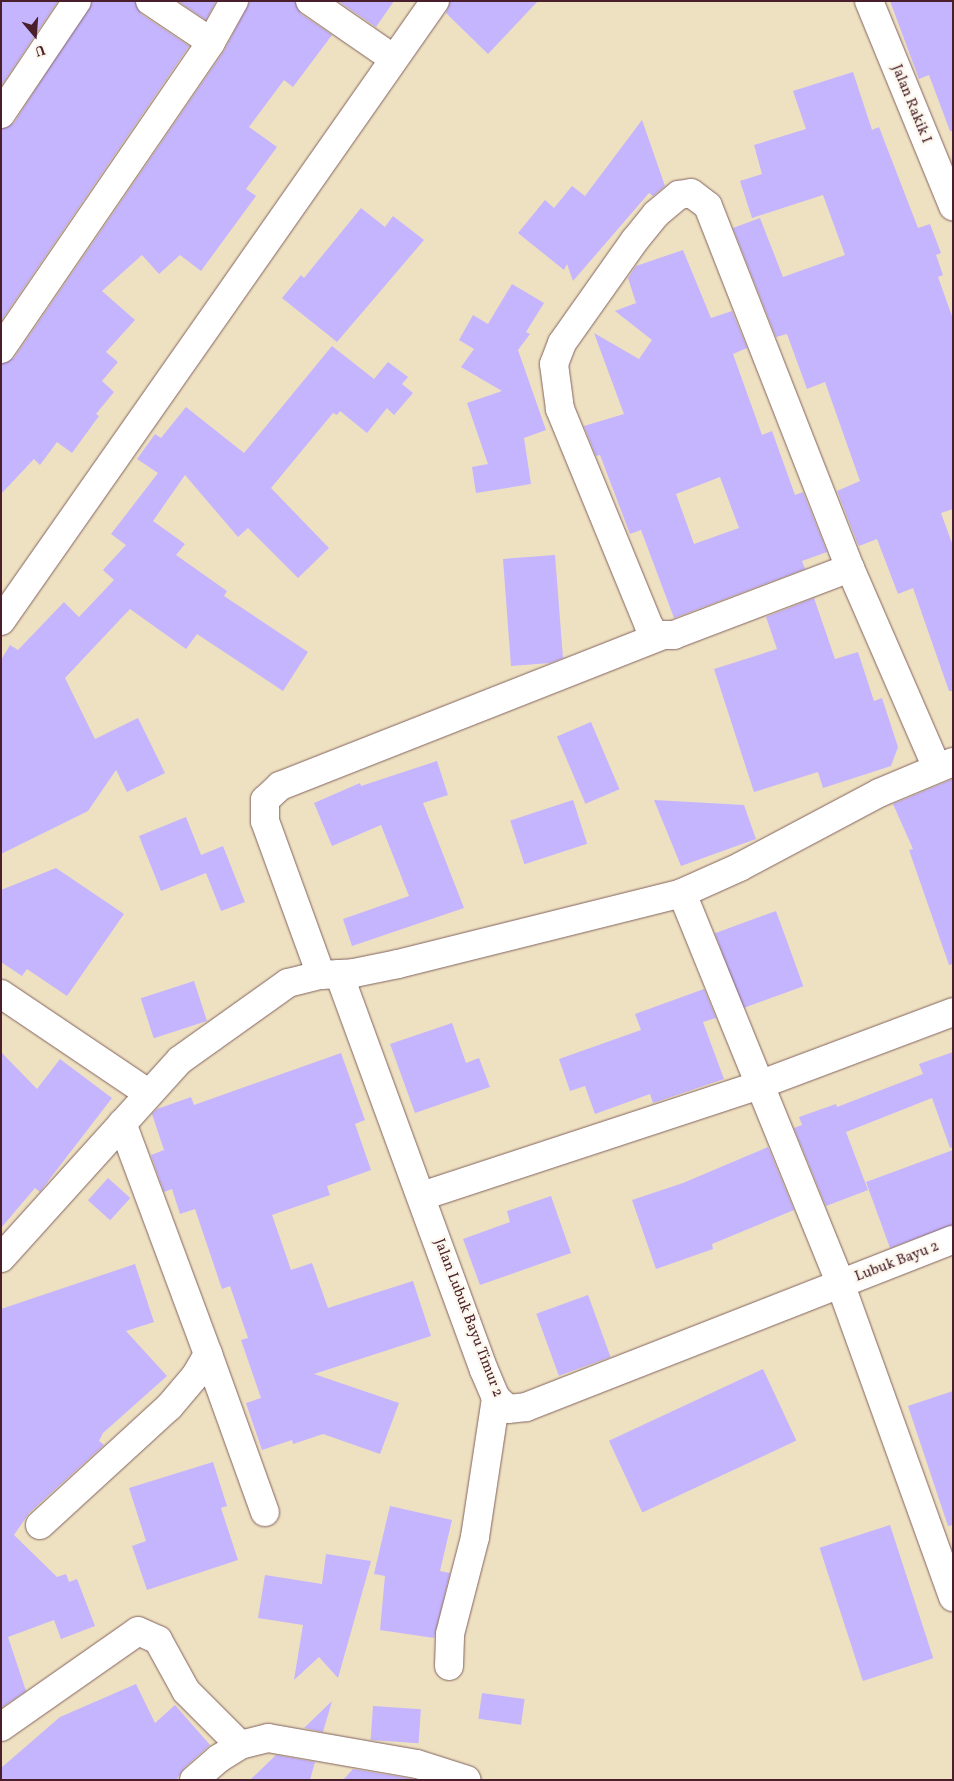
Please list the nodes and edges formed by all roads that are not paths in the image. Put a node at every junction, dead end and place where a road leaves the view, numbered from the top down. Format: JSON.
{"nodes":[{"id":1,"x":77,"y":1,"type":"edge"},
{"id":2,"x":150,"y":1,"type":"edge"},
{"id":3,"x":234,"y":1,"type":"edge"},
{"id":4,"x":310,"y":1,"type":"edge"},
{"id":5,"x":434,"y":1,"type":"edge"},
{"id":6,"x":869,"y":1,"type":"edge"},
{"id":7,"x":212,"y":42,"type":"junction"},
{"id":8,"x":394,"y":59,"type":"junction"},
{"id":9,"x":1,"y":114,"type":"edge"},
{"id":10,"x":953,"y":206,"type":"edge"},
{"id":11,"x":1,"y":349,"type":"edge"},
{"id":12,"x":850,"y":568,"type":"junction"},
{"id":13,"x":1,"y":621,"type":"edge"},
{"id":14,"x":661,"y":636,"type":"junction"},
{"id":15,"x":945,"y":765,"type":"edge"},
{"id":16,"x":682,"y":893,"type":"junction"},
{"id":17,"x":330,"y":974,"type":"junction"},
{"id":18,"x":1,"y":994,"type":"edge"},
{"id":19,"x":953,"y":1012,"type":"edge"},
{"id":20,"x":759,"y":1085,"type":"junction"},
{"id":21,"x":148,"y":1093,"type":"junction"},
{"id":22,"x":122,"y":1123,"type":"junction"},
{"id":23,"x":422,"y":1196,"type":"junction"},
{"id":24,"x":953,"y":1240,"type":"edge"},
{"id":25,"x":1,"y":1258,"type":"edge"},
{"id":26,"x":840,"y":1283,"type":"junction"},
{"id":27,"x":208,"y":1354,"type":"junction"},
{"id":28,"x":496,"y":1398,"type":"junction"},
{"id":29,"x":265,"y":1512,"type":"dead end"},
{"id":30,"x":40,"y":1525,"type":"dead end"},
{"id":31,"x":953,"y":1597,"type":"edge"},
{"id":32,"x":449,"y":1666,"type":"dead end"},
{"id":33,"x":1,"y":1727,"type":"edge"},
{"id":34,"x":240,"y":1745,"type":"junction"},
{"id":35,"x":194,"y":1780,"type":"edge"},
{"id":36,"x":467,"y":1780,"type":"edge"}],
"edges":[{"from":1,"to":9,"type":"street"},
{"from":2,"to":7,"type":"street"},
{"from":3,"to":7,"type":"street"},
{"from":4,"to":8,"type":"street"},
{"from":5,"to":8,"type":"street"},
{"from":6,"to":10,"type":"street","name":"Jalan Rakik I"},
{"from":7,"to":11,"type":"street"},
{"from":8,"to":13,"type":"street"},
{"from":12,"to":14,"type":"street","name":"Jalan Lubuk Bayu Timur 2"},
{"from":12,"to":14,"type":"street"},
{"from":12,"to":15,"type":"street"},
{"from":14,"to":17,"type":"street","name":"Jalan Lubuk Bayu Timur 2"},
{"from":15,"to":16,"type":"street"},
{"from":16,"to":17,"type":"street"},
{"from":16,"to":20,"type":"street"},
{"from":17,"to":21,"type":"street"},
{"from":17,"to":23,"type":"street","name":"Jalan Lubuk Bayu Timur 2"},
{"from":18,"to":21,"type":"street"},
{"from":19,"to":20,"type":"street"},
{"from":20,"to":23,"type":"street"},
{"from":20,"to":26,"type":"street"},
{"from":21,"to":22,"type":"street"},
{"from":22,"to":25,"type":"street"},
{"from":22,"to":27,"type":"street"},
{"from":23,"to":28,"type":"street","name":"Jalan Lubuk Bayu Timur 2"},
{"from":24,"to":26,"type":"street","name":"Lubuk Bayu 2"},
{"from":26,"to":28,"type":"street","name":"Jalan Lubuk Bayu Timur 2"},
{"from":26,"to":31,"type":"street"},
{"from":27,"to":29,"type":"street"},
{"from":27,"to":30,"type":"street"},
{"from":28,"to":32,"type":"street"},
{"from":33,"to":34,"type":"street"},
{"from":34,"to":35,"type":"street"},
{"from":34,"to":36,"type":"street"}]}
